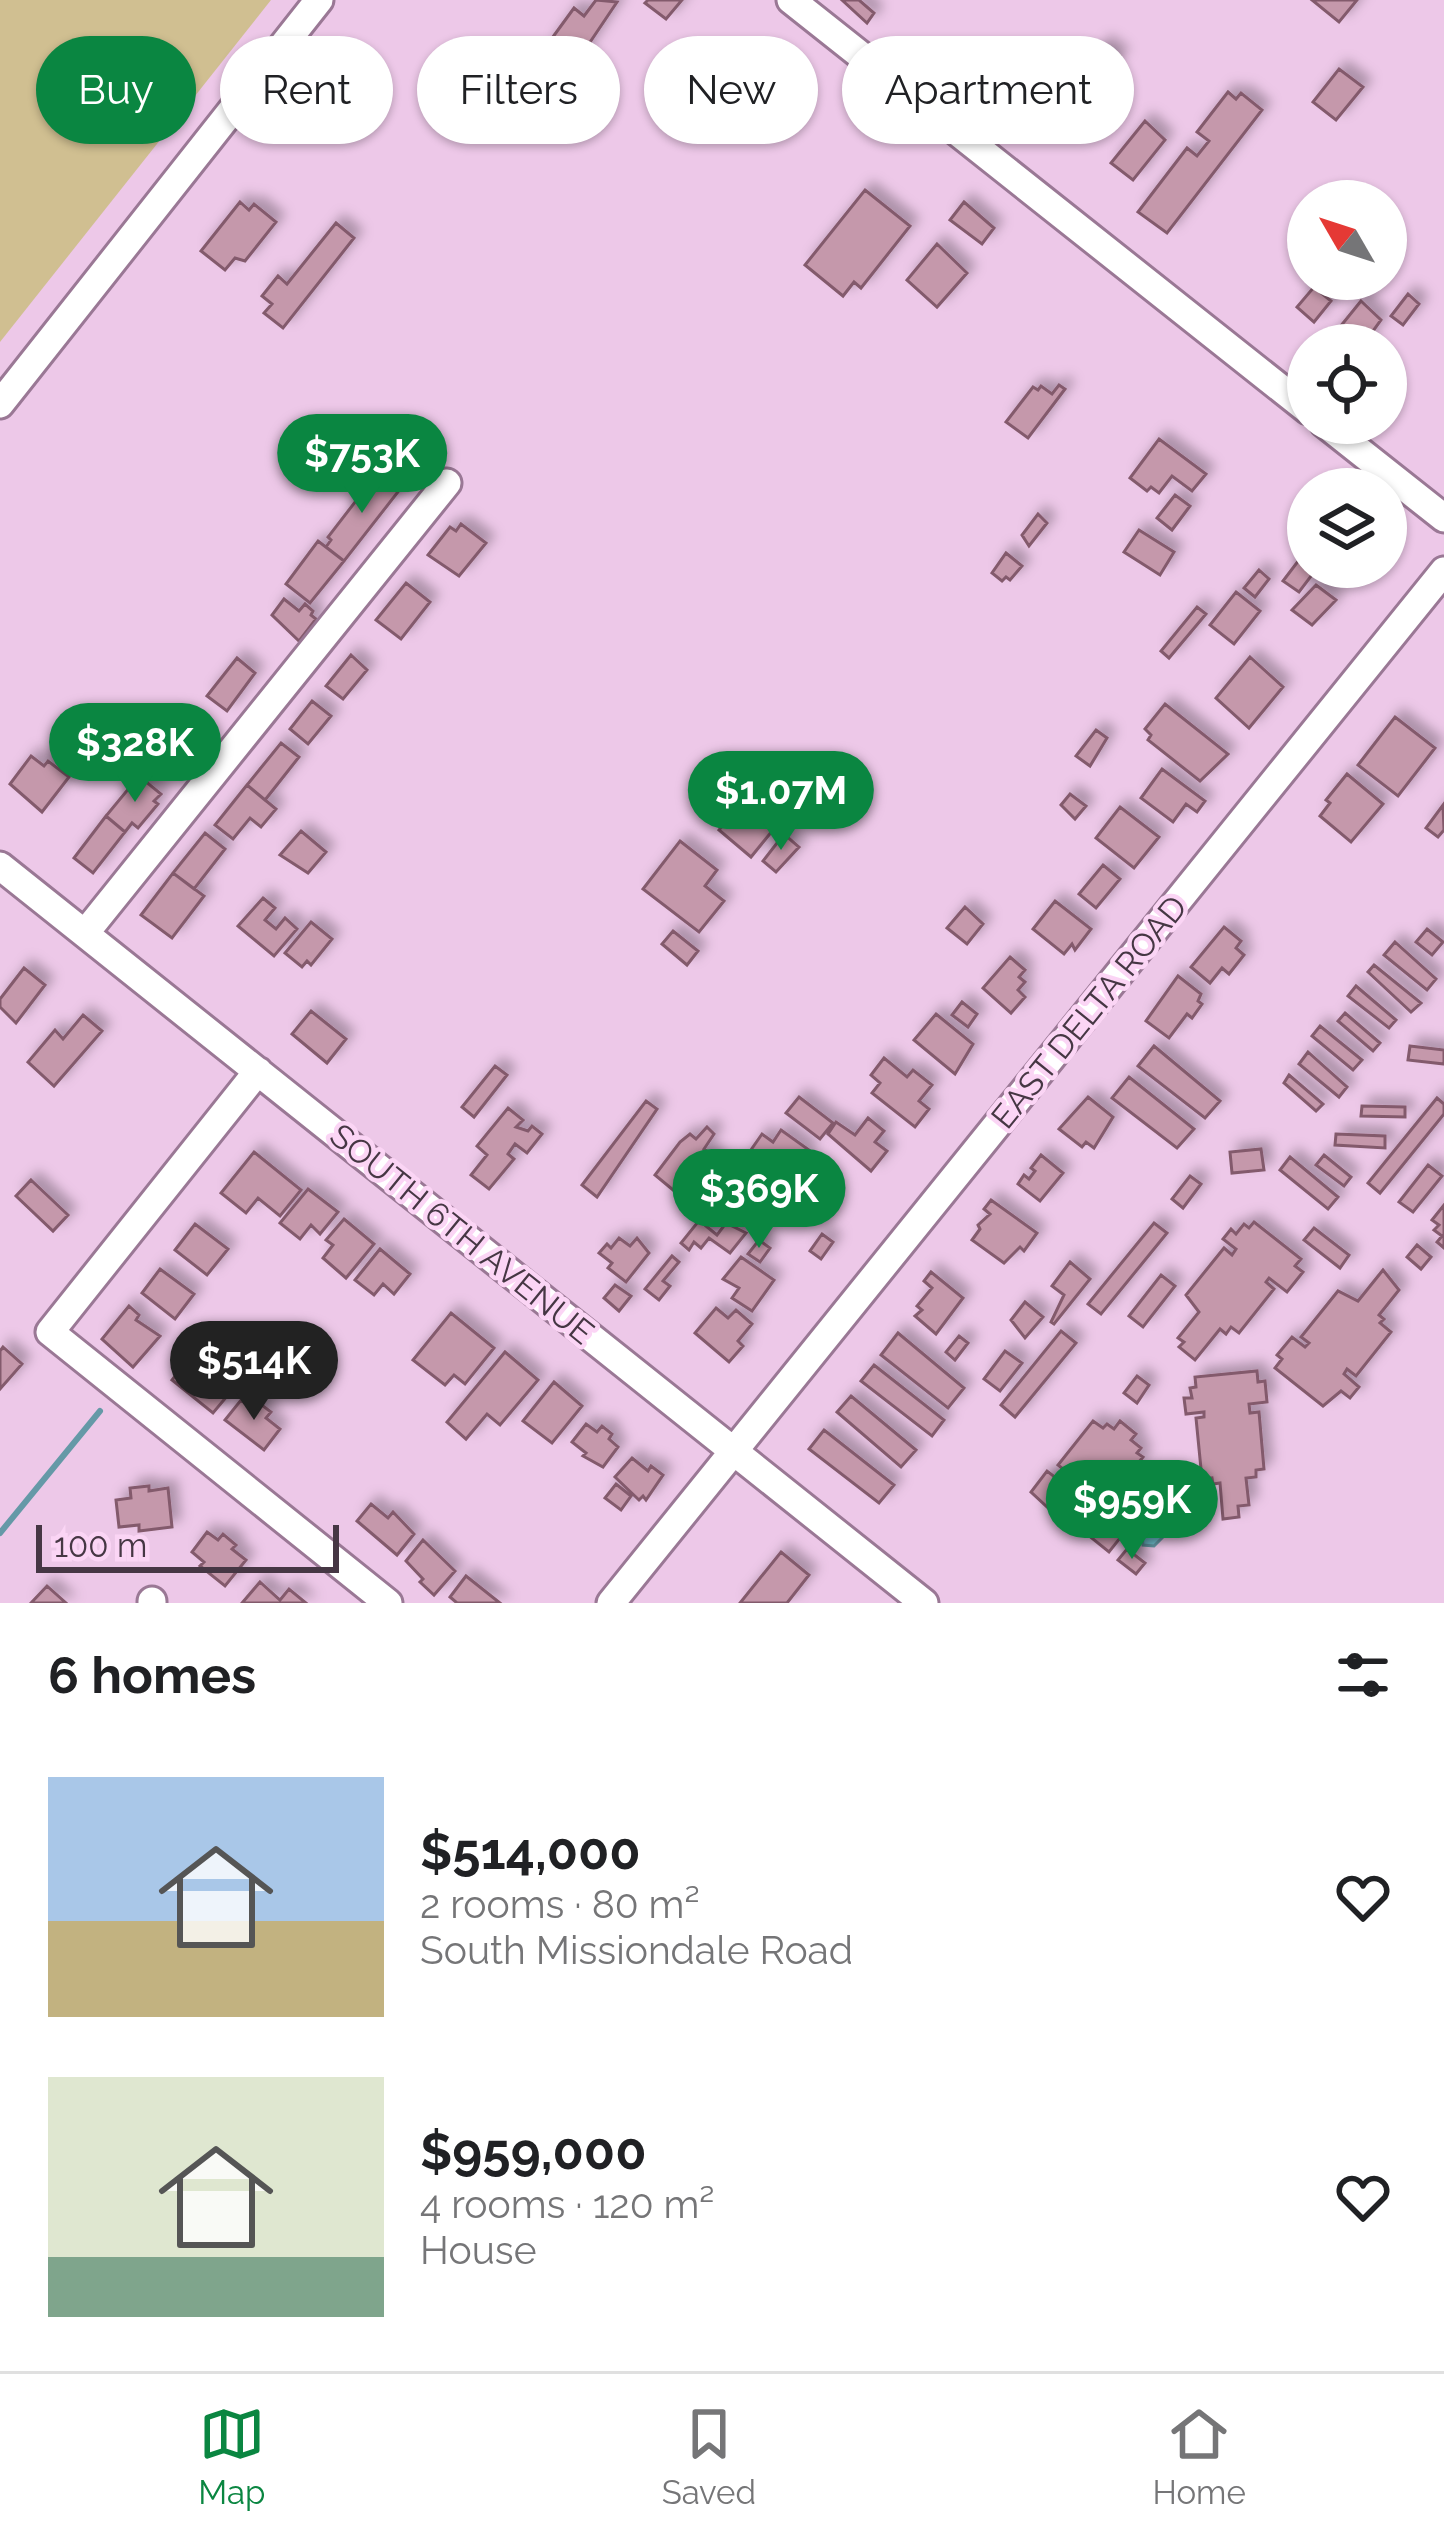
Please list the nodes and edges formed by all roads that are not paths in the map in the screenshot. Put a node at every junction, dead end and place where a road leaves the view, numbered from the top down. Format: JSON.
{"nodes":[{"id":1,"x":319,"y":0,"type":"edge"},
{"id":2,"x":790,"y":0,"type":"edge"},
{"id":3,"x":1287,"y":393,"type":"edge"},
{"id":4,"x":0,"y":404,"type":"edge"},
{"id":5,"x":1351,"y":444,"type":"edge"},
{"id":6,"x":447,"y":482,"type":"dead end"},
{"id":7,"x":1444,"y":518,"type":"edge"},
{"id":8,"x":1444,"y":571,"type":"edge"},
{"id":9,"x":0,"y":866,"type":"edge"},
{"id":10,"x":86,"y":932,"type":"junction"},
{"id":11,"x":258,"y":1071,"type":"junction"},
{"id":12,"x":735,"y":1452,"type":"junction"},
{"id":13,"x":388,"y":1603,"type":"edge"},
{"id":14,"x":611,"y":1603,"type":"edge"},
{"id":15,"x":924,"y":1603,"type":"edge"}],
"edges":[{"from":1,"to":4,"type":"street"},
{"from":2,"to":3,"type":"street"},
{"from":5,"to":7,"type":"street"},
{"from":6,"to":10,"type":"street"},
{"from":8,"to":12,"type":"street","name":"EAST DELTA ROAD"},
{"from":9,"to":10,"type":"street","name":"SOUTH 6TH AVENUE"},
{"from":10,"to":11,"type":"street","name":"SOUTH 6TH AVENUE"},
{"from":11,"to":12,"type":"street","name":"SOUTH 6TH AVENUE"},
{"from":11,"to":13,"type":"street"},
{"from":12,"to":14,"type":"street","name":"EAST DELTA ROAD"},
{"from":12,"to":15,"type":"street","name":"SOUTH 6TH AVENUE"}]}
